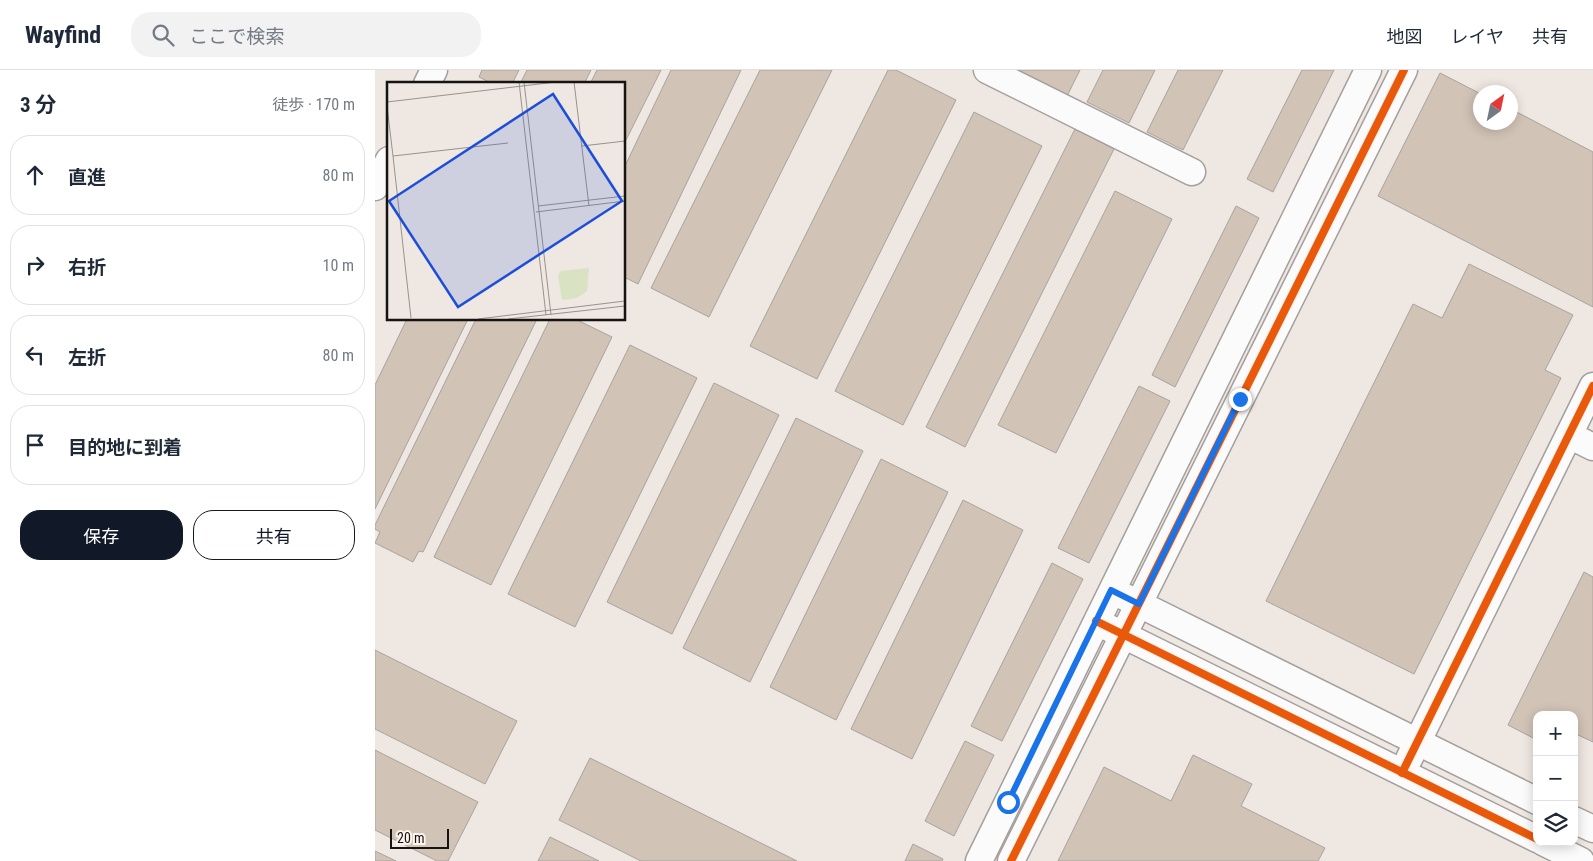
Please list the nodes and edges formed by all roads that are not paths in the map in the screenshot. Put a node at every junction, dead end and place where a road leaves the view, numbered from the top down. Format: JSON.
{"nodes":[{"id":1,"x":434,"y":70,"type":"edge"},
{"id":2,"x":987,"y":70,"type":"edge"},
{"id":3,"x":1368,"y":70,"type":"edge"},
{"id":4,"x":1403,"y":70,"type":"edge"},
{"id":5,"x":428,"y":82,"type":"edge"},
{"id":6,"x":387,"y":164,"type":"edge"},
{"id":7,"x":1192,"y":172,"type":"dead end"},
{"id":8,"x":375,"y":187,"type":"edge"},
{"id":9,"x":1593,"y":386,"type":"edge"},
{"id":10,"x":1569,"y":435,"type":"junction"},
{"id":11,"x":1593,"y":447,"type":"edge"},
{"id":12,"x":1111,"y":590,"type":"junction"},
{"id":13,"x":1139,"y":604,"type":"junction"},
{"id":14,"x":1096,"y":621,"type":"junction"},
{"id":15,"x":1123,"y":635,"type":"junction"},
{"id":16,"x":1417,"y":742,"type":"junction"},
{"id":17,"x":1403,"y":773,"type":"junction"},
{"id":18,"x":1533,"y":799,"type":"edge"},
{"id":19,"x":1578,"y":822,"type":"edge"},
{"id":20,"x":1593,"y":829,"type":"edge"},
{"id":21,"x":1533,"y":837,"type":"edge"},
{"id":22,"x":1551,"y":846,"type":"edge"},
{"id":23,"x":979,"y":861,"type":"edge"},
{"id":24,"x":1011,"y":861,"type":"edge"},
{"id":25,"x":1581,"y":861,"type":"edge"}],
"edges":[{"from":1,"to":5,"type":"street"},
{"from":2,"to":7,"type":"street"},
{"from":3,"to":12,"type":"street"},
{"from":4,"to":13,"type":"street"},
{"from":6,"to":8,"type":"street"},
{"from":9,"to":10,"type":"street"},
{"from":10,"to":11,"type":"street"},
{"from":10,"to":16,"type":"street"},
{"from":12,"to":13,"type":"street"},
{"from":12,"to":14,"type":"street"},
{"from":13,"to":15,"type":"street"},
{"from":13,"to":16,"type":"street"},
{"from":14,"to":15,"type":"street"},
{"from":14,"to":23,"type":"street"},
{"from":15,"to":17,"type":"street"},
{"from":15,"to":24,"type":"street"},
{"from":16,"to":17,"type":"street"},
{"from":16,"to":18,"type":"street"},
{"from":17,"to":21,"type":"street"},
{"from":19,"to":20,"type":"street"},
{"from":22,"to":25,"type":"street"}]}
